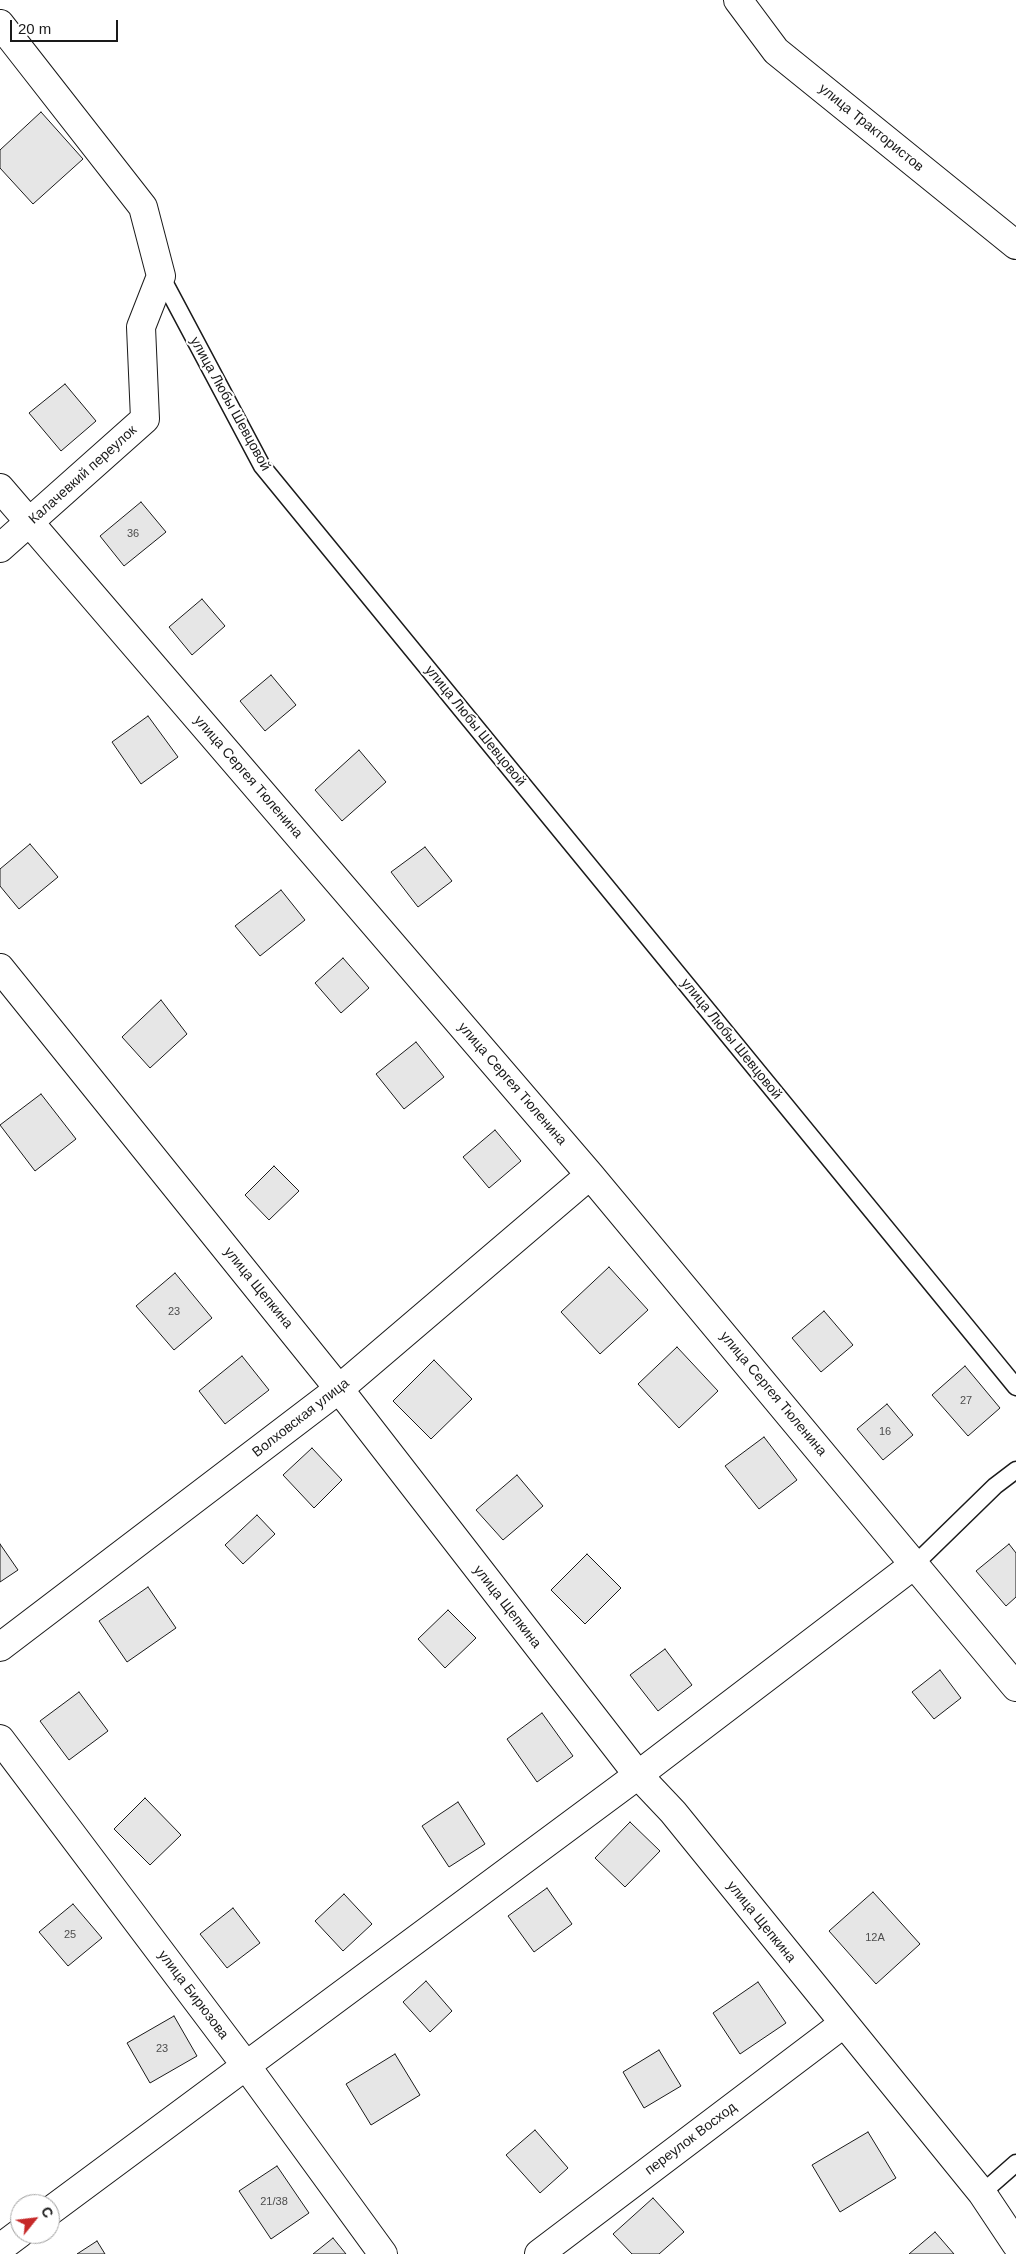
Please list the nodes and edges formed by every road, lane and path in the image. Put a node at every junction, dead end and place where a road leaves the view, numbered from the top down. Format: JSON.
{"nodes":[{"id":1,"x":738,"y":0,"type":"edge"},
{"id":2,"x":0,"y":24,"type":"edge"},
{"id":3,"x":1016,"y":245,"type":"edge"},
{"id":4,"x":161,"y":276,"type":"junction"},
{"id":5,"x":0,"y":488,"type":"edge"},
{"id":6,"x":30,"y":523,"type":"junction"},
{"id":7,"x":0,"y":548,"type":"edge"},
{"id":8,"x":0,"y":968,"type":"edge"},
{"id":9,"x":590,"y":1175,"type":"junction"},
{"id":10,"x":1016,"y":1387,"type":"edge"},
{"id":11,"x":339,"y":1389,"type":"junction"},
{"id":12,"x":1016,"y":1470,"type":"edge"},
{"id":13,"x":915,"y":1564,"type":"junction"},
{"id":14,"x":0,"y":1647,"type":"edge"},
{"id":15,"x":1016,"y":1687,"type":"edge"},
{"id":16,"x":0,"y":1739,"type":"edge"},
{"id":17,"x":638,"y":1775,"type":"junction"},
{"id":18,"x":843,"y":2024,"type":"junction"},
{"id":19,"x":247,"y":2067,"type":"junction"},
{"id":20,"x":1016,"y":2163,"type":"edge"},
{"id":21,"x":982,"y":2193,"type":"junction"},
{"id":22,"x":60,"y":2204,"type":"edge"},
{"id":23,"x":1016,"y":2244,"type":"edge"},
{"id":24,"x":383,"y":2254,"type":"edge"},
{"id":25,"x":539,"y":2254,"type":"edge"}],
"edges":[{"from":1,"to":3,"type":"street","name":"улица Трактористов"},
{"from":2,"to":4,"type":"street","name":"улица Любы Шевцовой"},
{"from":4,"to":6,"type":"street","name":"Калачевкий переулок"},
{"from":4,"to":10,"type":"lane","name":"улица Любы Шевцовой"},
{"from":5,"to":6,"type":"street","name":"улица Сергея Тюленина"},
{"from":6,"to":7,"type":"street","name":"Калачевкий переулок"},
{"from":6,"to":9,"type":"street","name":"улица Сергея Тюленина"},
{"from":8,"to":11,"type":"street","name":"улица Щепкина"},
{"from":9,"to":11,"type":"street","name":"Волховская улица"},
{"from":9,"to":13,"type":"street","name":"улица Сергея Тюленина"},
{"from":11,"to":14,"type":"street","name":"Волховская улица"},
{"from":11,"to":17,"type":"street","name":"улица Щепкина"},
{"from":12,"to":13,"type":"lane"},
{"from":13,"to":15,"type":"street","name":"улица Сергея Тюленина"},
{"from":13,"to":17,"type":"street"},
{"from":16,"to":19,"type":"street","name":"улица Бирюзова"},
{"from":17,"to":18,"type":"street","name":"улица Щепкина"},
{"from":17,"to":19,"type":"street"},
{"from":18,"to":21,"type":"street","name":"улица Щепкина"},
{"from":18,"to":25,"type":"street","name":"переулок Восход"},
{"from":19,"to":22,"type":"street"},
{"from":19,"to":24,"type":"street","name":"улица Бирюзова"},
{"from":20,"to":21,"type":"lane"},
{"from":21,"to":23,"type":"street","name":"улица Щепкина"}]}
